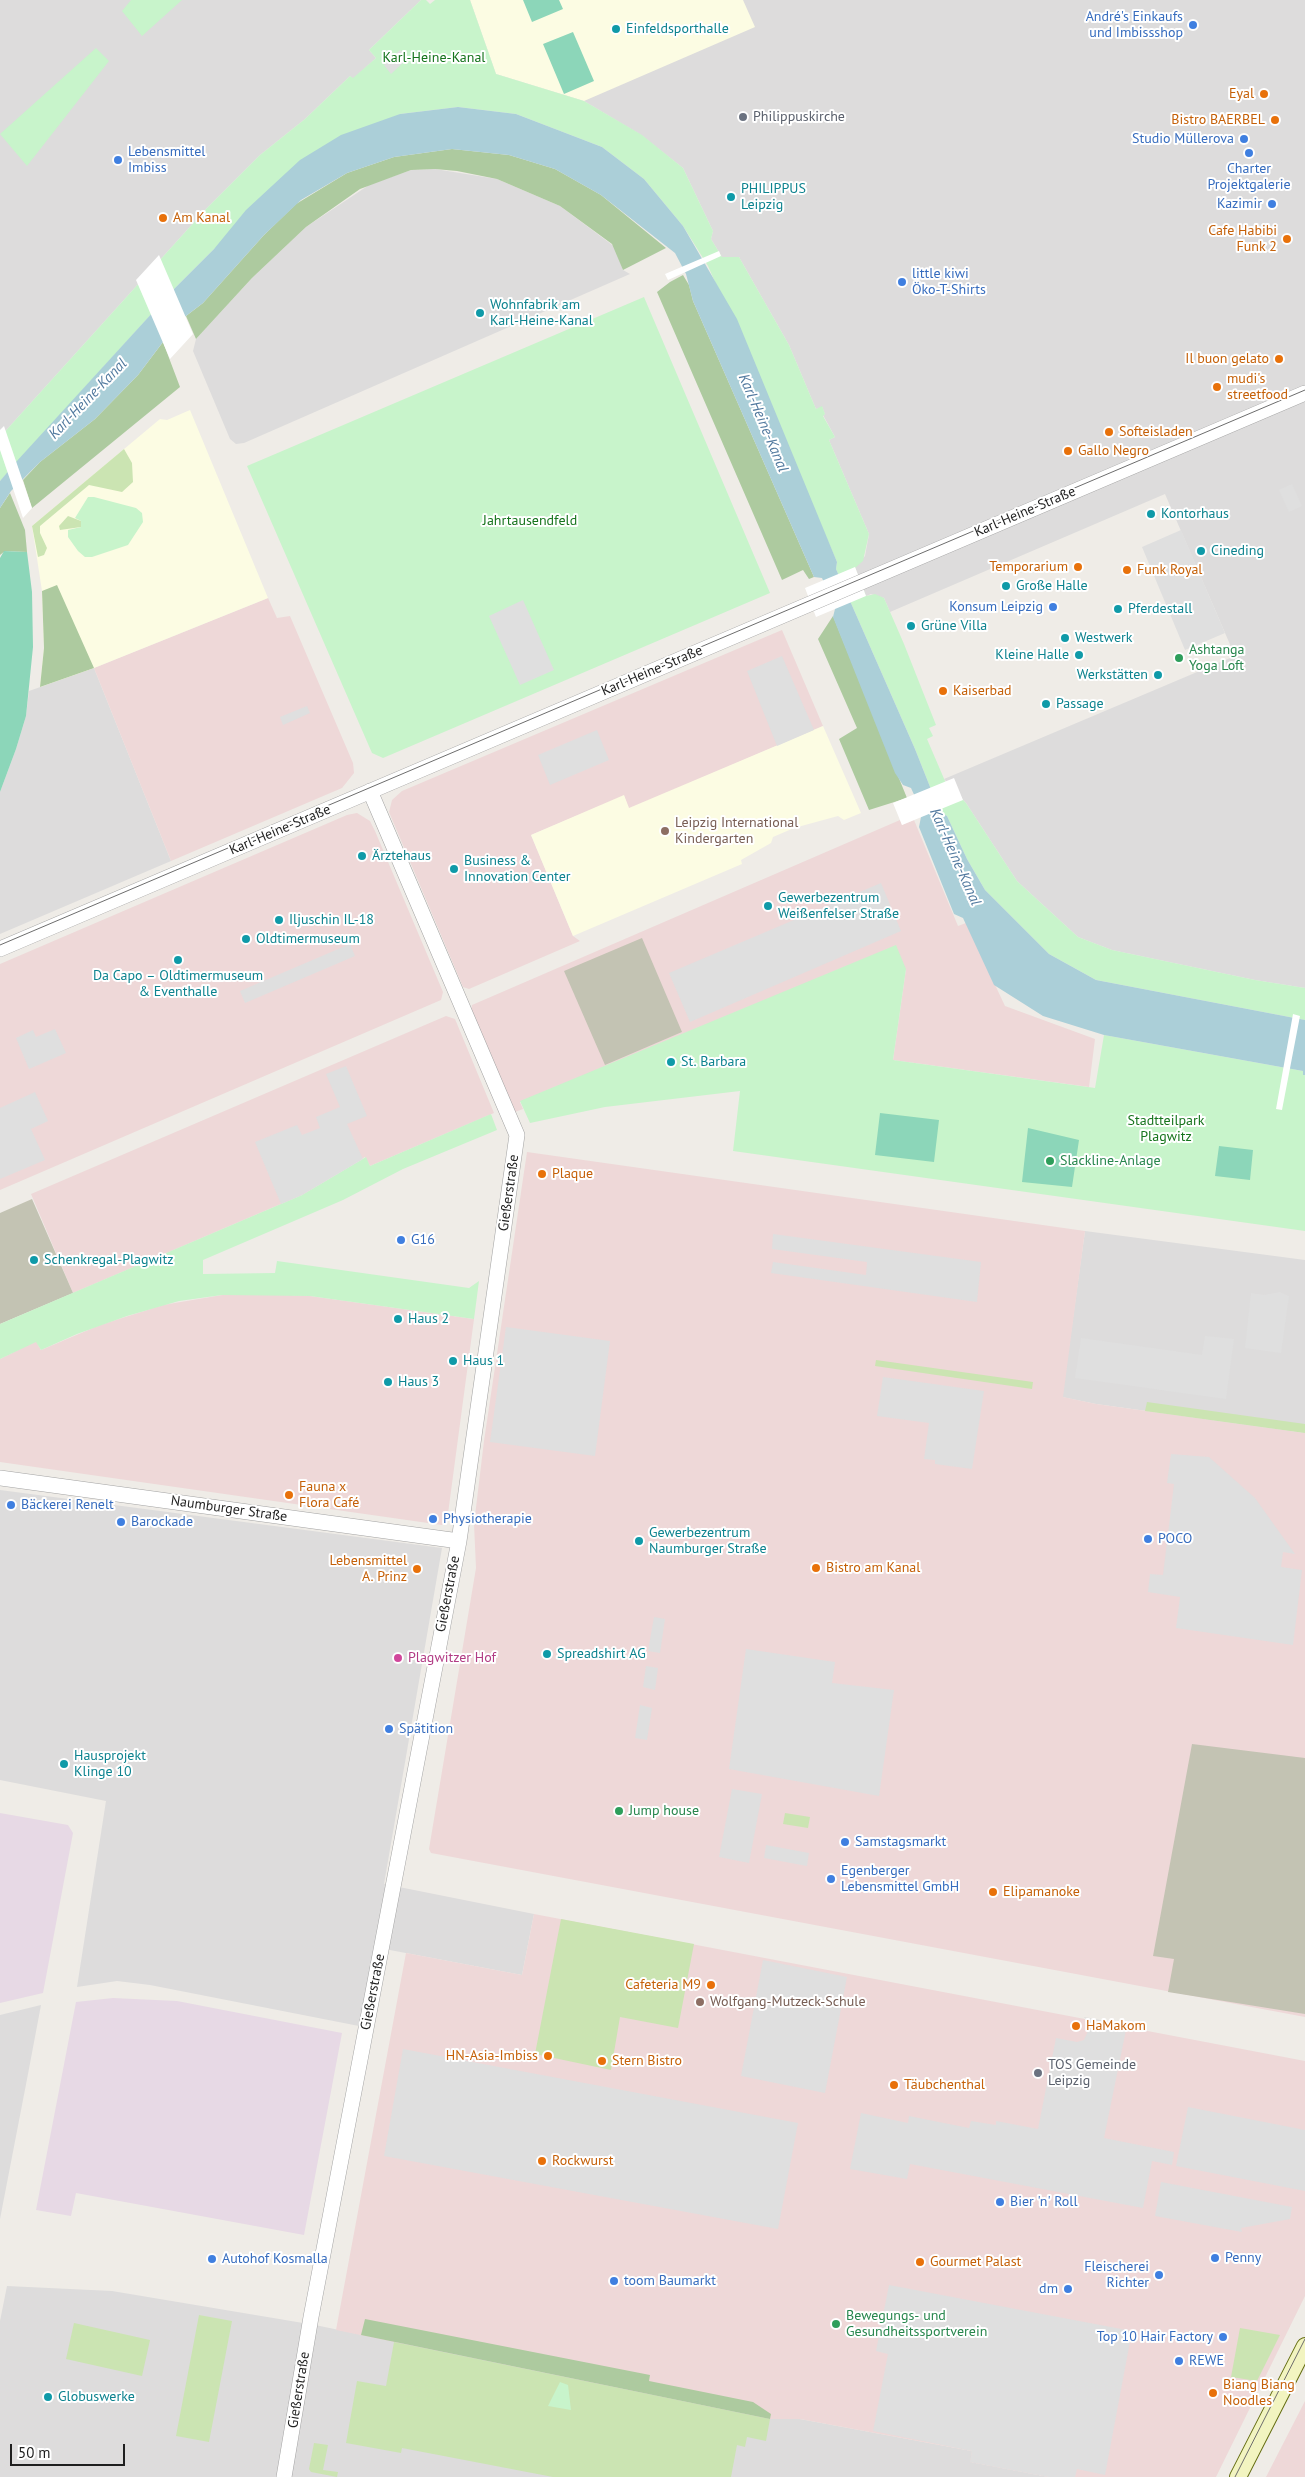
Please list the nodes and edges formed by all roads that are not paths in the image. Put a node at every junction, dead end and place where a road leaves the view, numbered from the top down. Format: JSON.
{"nodes":[{"id":1,"x":1305,"y":393,"type":"edge"},
{"id":2,"x":370,"y":791,"type":"junction"},
{"id":3,"x":0,"y":949,"type":"edge"},
{"id":4,"x":0,"y":1478,"type":"edge"},
{"id":5,"x":459,"y":1541,"type":"junction"},
{"id":6,"x":1305,"y":2346,"type":"edge"},
{"id":7,"x":284,"y":2477,"type":"edge"},
{"id":8,"x":1238,"y":2477,"type":"edge"}],
"edges":[{"from":1,"to":2,"type":"street","name":"Karl-Heine-Straße"},
{"from":2,"to":3,"type":"street","name":"Karl-Heine-Straße"},
{"from":2,"to":5,"type":"street","name":"Gießerstraße"},
{"from":4,"to":5,"type":"street","name":"Naumburger Straße"},
{"from":5,"to":7,"type":"street","name":"Gießerstraße"},
{"from":6,"to":8,"type":"main road"}]}
